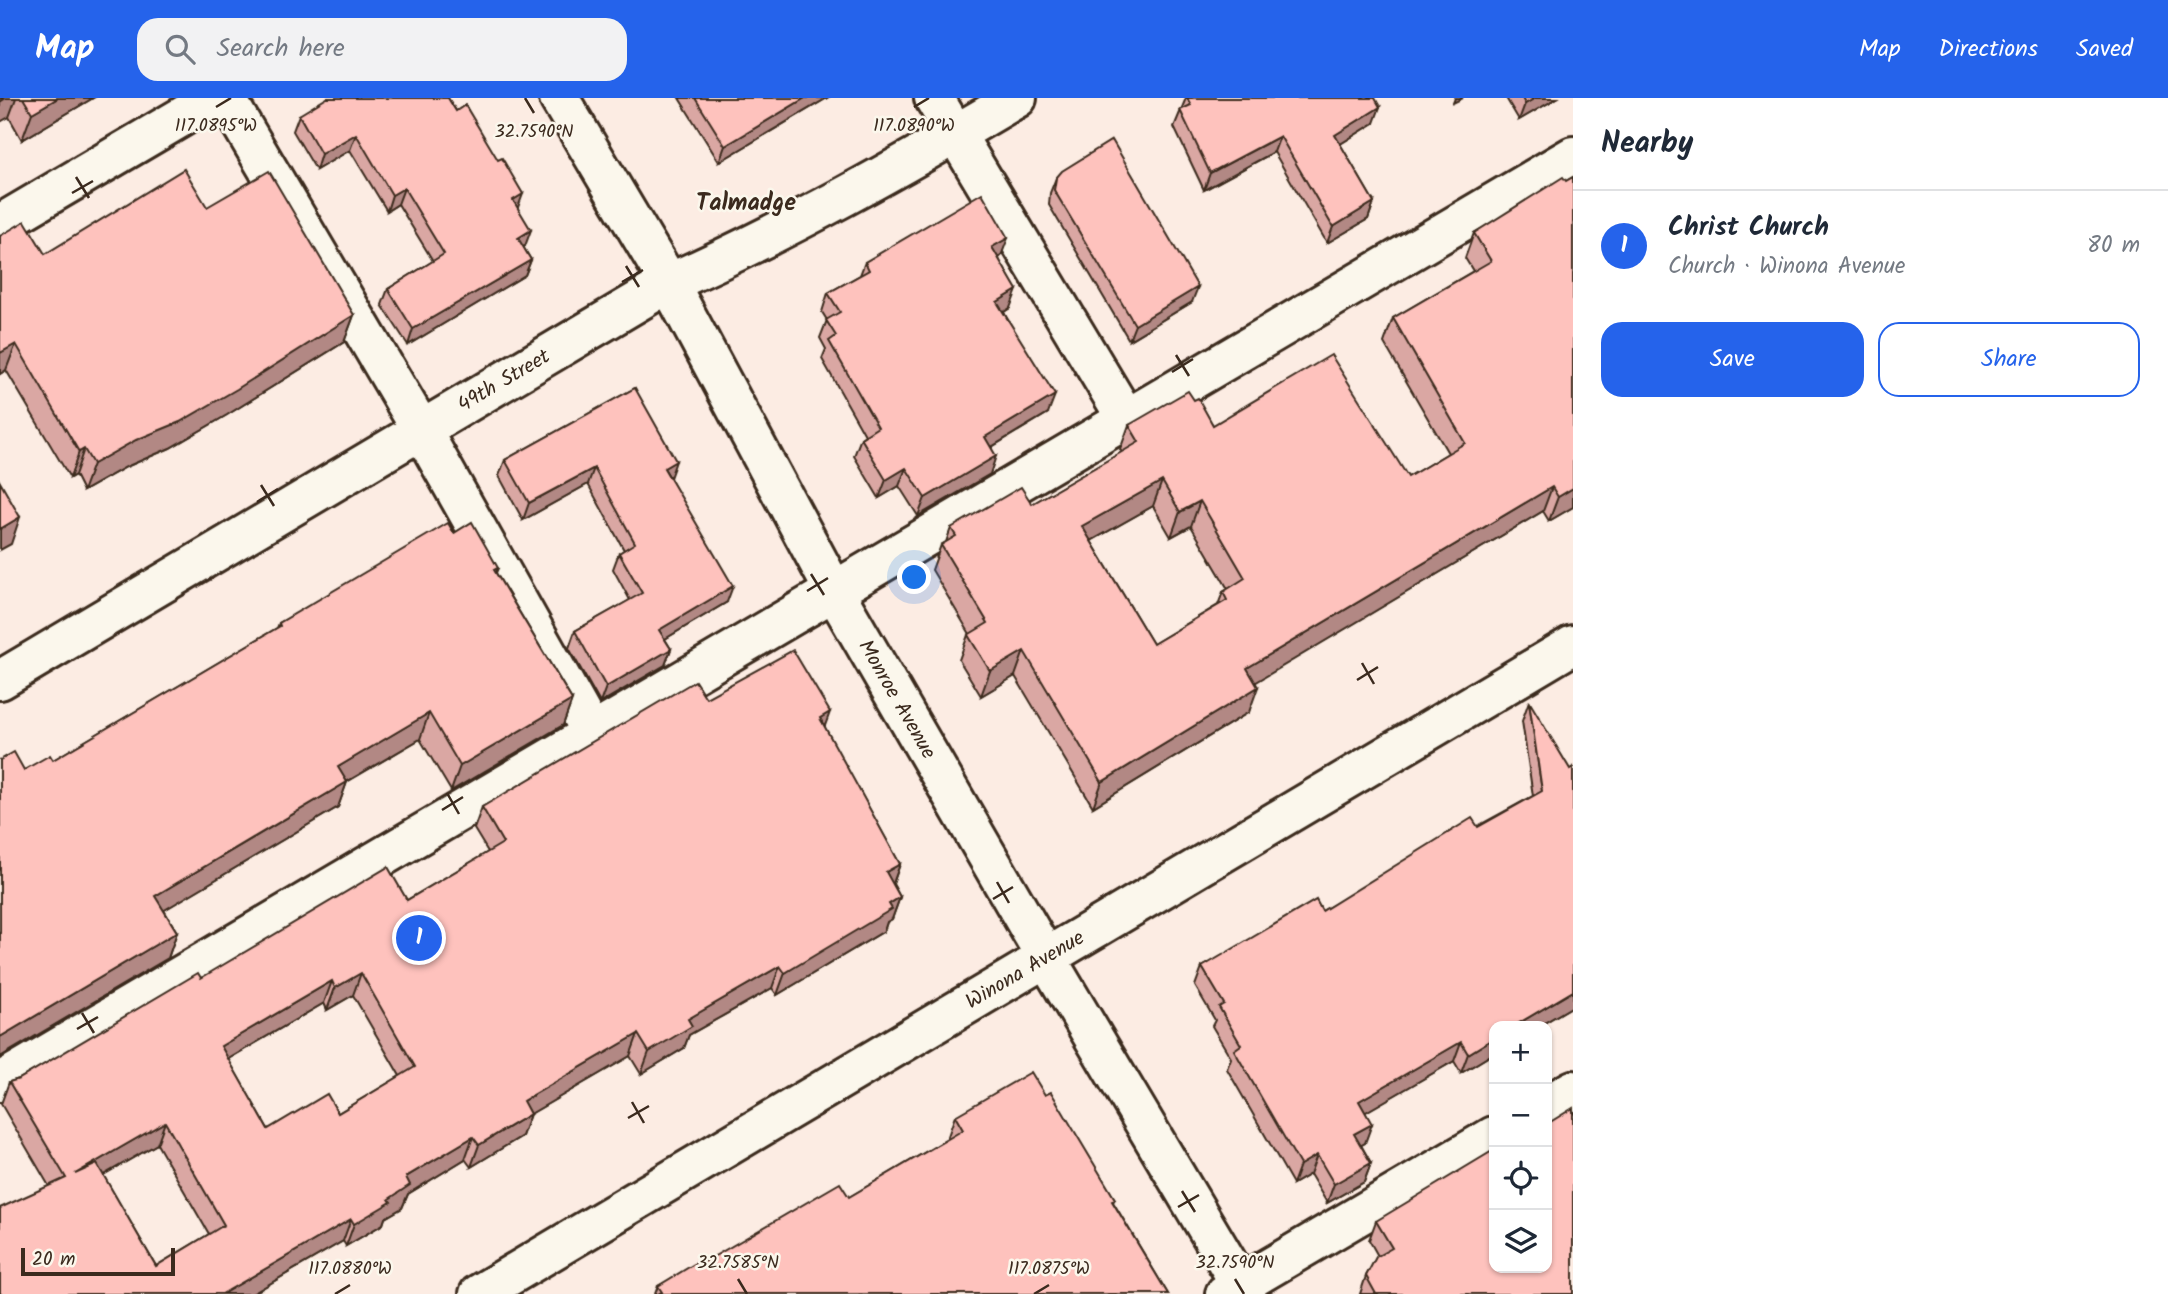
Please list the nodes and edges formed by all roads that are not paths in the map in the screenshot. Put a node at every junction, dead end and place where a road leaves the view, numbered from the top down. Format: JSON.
{"nodes":[{"id":1,"x":214,"y":98,"type":"edge"},
{"id":2,"x":226,"y":98,"type":"edge"},
{"id":3,"x":559,"y":98,"type":"edge"},
{"id":4,"x":934,"y":98,"type":"edge"},
{"id":5,"x":1017,"y":98,"type":"edge"},
{"id":6,"x":955,"y":134,"type":"junction"},
{"id":7,"x":1573,"y":156,"type":"edge"},
{"id":8,"x":0,"y":224,"type":"edge"},
{"id":9,"x":669,"y":283,"type":"junction"},
{"id":10,"x":1126,"y":418,"type":"junction"},
{"id":11,"x":422,"y":431,"type":"junction"},
{"id":12,"x":834,"y":591,"type":"junction"},
{"id":13,"x":1573,"y":645,"type":"edge"},
{"id":14,"x":0,"y":680,"type":"edge"},
{"id":15,"x":592,"y":733,"type":"junction"},
{"id":16,"x":1047,"y":959,"type":"junction"},
{"id":17,"x":0,"y":1082,"type":"edge"},
{"id":18,"x":1573,"y":1090,"type":"edge"},
{"id":19,"x":1552,"y":1102,"type":"edge"},
{"id":20,"x":1489,"y":1139,"type":"edge"},
{"id":21,"x":1237,"y":1291,"type":"edge"},
{"id":22,"x":479,"y":1294,"type":"edge"}],
"edges":[{"from":1,"to":8,"type":"street"},
{"from":2,"to":11,"type":"street"},
{"from":3,"to":9,"type":"street","name":"Monroe Avenue"},
{"from":4,"to":6,"type":"street"},
{"from":5,"to":6,"type":"street","name":"49th Street"},
{"from":6,"to":9,"type":"street","name":"49th Street"},
{"from":6,"to":10,"type":"street"},
{"from":7,"to":10,"type":"street"},
{"from":9,"to":11,"type":"street","name":"49th Street"},
{"from":9,"to":12,"type":"street","name":"Monroe Avenue"},
{"from":10,"to":12,"type":"street"},
{"from":11,"to":14,"type":"street","name":"49th Street"},
{"from":11,"to":15,"type":"street"},
{"from":12,"to":15,"type":"street"},
{"from":12,"to":16,"type":"street","name":"Monroe Avenue"},
{"from":13,"to":16,"type":"street","name":"Winona Avenue"},
{"from":15,"to":17,"type":"street"},
{"from":16,"to":21,"type":"street","name":"Monroe Avenue"},
{"from":16,"to":22,"type":"street","name":"Winona Avenue"},
{"from":18,"to":19,"type":"street"},
{"from":20,"to":21,"type":"street"}]}
